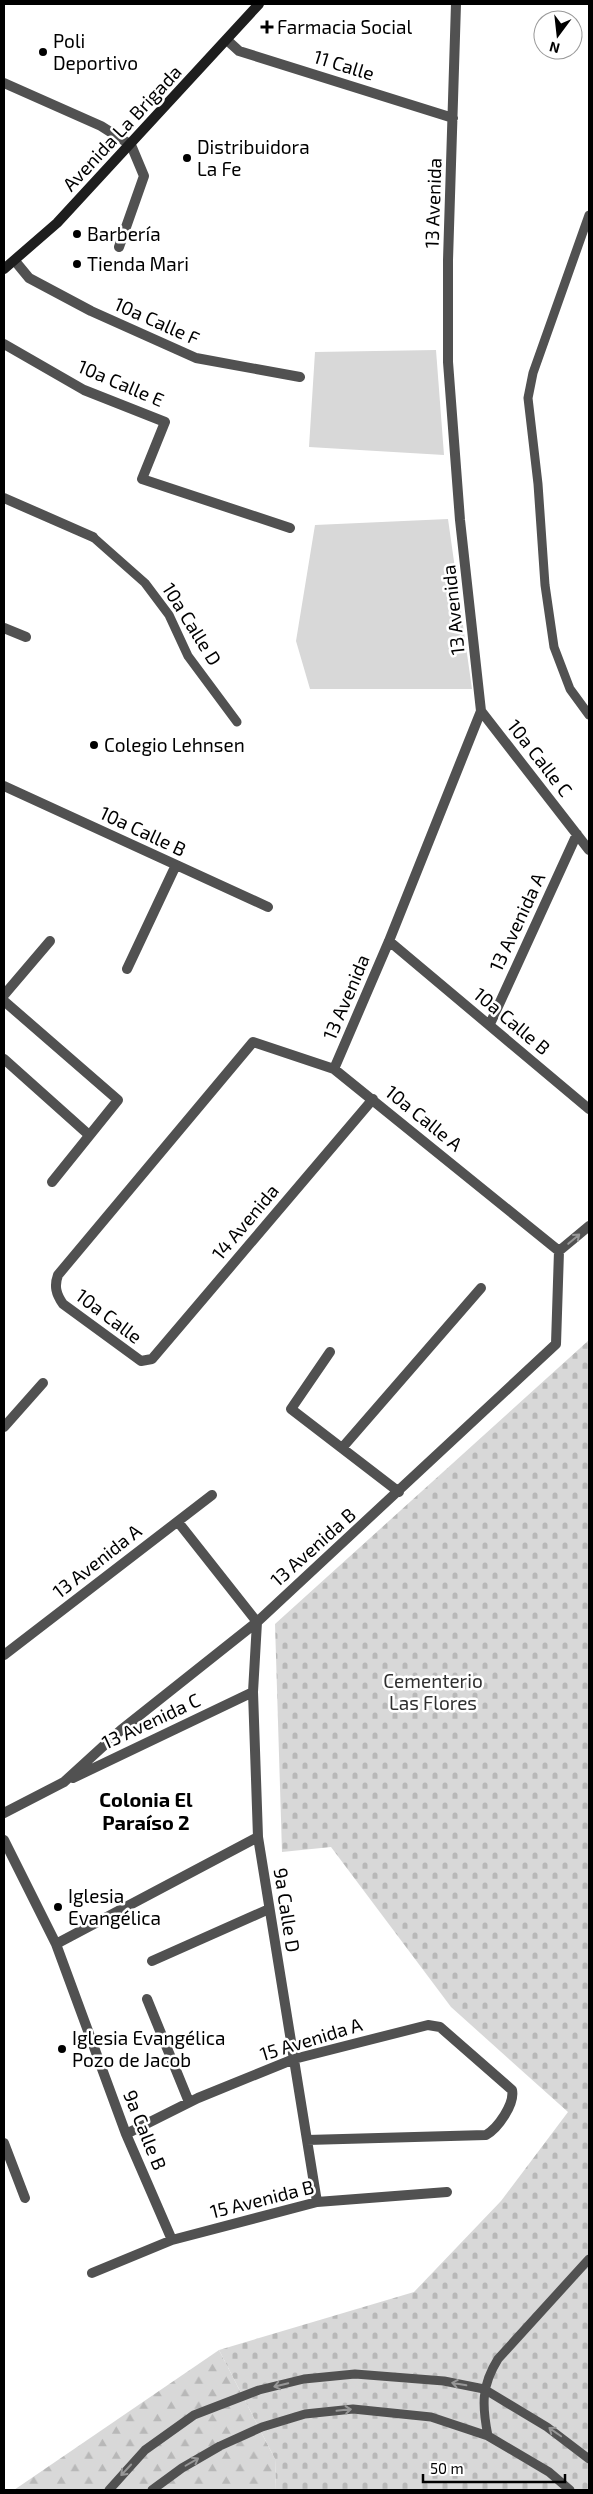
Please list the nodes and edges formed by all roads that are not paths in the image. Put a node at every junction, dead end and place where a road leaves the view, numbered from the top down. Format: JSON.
{"nodes":[{"id":1,"x":260,"y":4,"type":"edge"},
{"id":2,"x":456,"y":4,"type":"edge"},
{"id":3,"x":228,"y":41,"type":"junction"},
{"id":4,"x":4,"y":83,"type":"edge"},
{"id":5,"x":454,"y":118,"type":"junction"},
{"id":6,"x":131,"y":145,"type":"junction"},
{"id":7,"x":589,"y":215,"type":"edge"},
{"id":8,"x":119,"y":247,"type":"dead end"},
{"id":9,"x":15,"y":261,"type":"junction"},
{"id":10,"x":4,"y":269,"type":"edge"},
{"id":11,"x":4,"y":344,"type":"edge"},
{"id":12,"x":300,"y":377,"type":"dead end"},
{"id":13,"x":4,"y":498,"type":"edge"},
{"id":14,"x":290,"y":528,"type":"dead end"},
{"id":15,"x":93,"y":537,"type":"joint"},
{"id":16,"x":4,"y":628,"type":"edge"},
{"id":17,"x":26,"y":637,"type":"dead end"},
{"id":18,"x":482,"y":711,"type":"junction"},
{"id":19,"x":589,"y":715,"type":"edge"},
{"id":20,"x":236,"y":722,"type":"dead end"},
{"id":21,"x":4,"y":786,"type":"edge"},
{"id":22,"x":576,"y":834,"type":"junction"},
{"id":23,"x":589,"y":850,"type":"edge"},
{"id":24,"x":176,"y":865,"type":"junction"},
{"id":25,"x":268,"y":907,"type":"dead end"},
{"id":26,"x":50,"y":941,"type":"dead end"},
{"id":27,"x":389,"y":941,"type":"junction"},
{"id":28,"x":127,"y":969,"type":"dead end"},
{"id":29,"x":4,"y":995,"type":"edge"},
{"id":30,"x":4,"y":1001,"type":"edge"},
{"id":31,"x":490,"y":1024,"type":"junction"},
{"id":32,"x":4,"y":1059,"type":"edge"},
{"id":33,"x":334,"y":1069,"type":"junction"},
{"id":34,"x":373,"y":1099,"type":"junction"},
{"id":35,"x":589,"y":1109,"type":"edge"},
{"id":36,"x":89,"y":1135,"type":"junction"},
{"id":37,"x":52,"y":1182,"type":"dead end"},
{"id":38,"x":589,"y":1226,"type":"edge"},
{"id":39,"x":559,"y":1251,"type":"junction"},
{"id":40,"x":481,"y":1288,"type":"dead end"},
{"id":41,"x":58,"y":1298,"type":"joint"},
{"id":42,"x":330,"y":1352,"type":"dead end"},
{"id":43,"x":141,"y":1361,"type":"joint"},
{"id":44,"x":43,"y":1383,"type":"dead end"},
{"id":45,"x":4,"y":1426,"type":"edge"},
{"id":46,"x":342,"y":1448,"type":"junction"},
{"id":47,"x":399,"y":1492,"type":"junction"},
{"id":48,"x":212,"y":1495,"type":"dead end"},
{"id":49,"x":178,"y":1522,"type":"junction"},
{"id":50,"x":257,"y":1622,"type":"junction"},
{"id":51,"x":4,"y":1656,"type":"edge"},
{"id":52,"x":253,"y":1692,"type":"junction"},
{"id":53,"x":64,"y":1782,"type":"junction"},
{"id":54,"x":4,"y":1813,"type":"edge"},
{"id":55,"x":258,"y":1836,"type":"junction"},
{"id":56,"x":4,"y":1840,"type":"edge"},
{"id":57,"x":269,"y":1909,"type":"junction"},
{"id":58,"x":56,"y":1944,"type":"junction"},
{"id":59,"x":152,"y":1962,"type":"dead end"},
{"id":60,"x":147,"y":1999,"type":"dead end"},
{"id":61,"x":294,"y":2059,"type":"junction"},
{"id":62,"x":188,"y":2102,"type":"junction"},
{"id":63,"x":126,"y":2134,"type":"junction"},
{"id":64,"x":307,"y":2140,"type":"junction"},
{"id":65,"x":4,"y":2143,"type":"edge"},
{"id":66,"x":447,"y":2192,"type":"dead end"},
{"id":67,"x":25,"y":2198,"type":"dead end"},
{"id":68,"x":317,"y":2202,"type":"junction"},
{"id":69,"x":172,"y":2240,"type":"junction"},
{"id":70,"x":589,"y":2259,"type":"edge"},
{"id":71,"x":92,"y":2273,"type":"dead end"},
{"id":72,"x":484,"y":2388,"type":"junction"},
{"id":73,"x":488,"y":2436,"type":"junction"},
{"id":74,"x":589,"y":2459,"type":"edge"},
{"id":75,"x":109,"y":2490,"type":"edge"},
{"id":76,"x":152,"y":2490,"type":"edge"},
{"id":77,"x":570,"y":2490,"type":"edge"}],
"edges":[{"from":1,"to":3,"type":"main road","name":"Avenida La Brigada"},
{"from":2,"to":5,"type":"street","name":"13 Avenida"},
{"from":3,"to":5,"type":"street","name":"11 Calle"},
{"from":3,"to":6,"type":"main road","name":"Avenida La Brigada"},
{"from":4,"to":6,"type":"street"},
{"from":5,"to":18,"type":"street","name":"13 Avenida"},
{"from":6,"to":8,"type":"street"},
{"from":6,"to":9,"type":"main road","name":"Avenida La Brigada"},
{"from":7,"to":19,"type":"lane"},
{"from":9,"to":10,"type":"main road","name":"Avenida La Brigada"},
{"from":9,"to":12,"type":"street","name":"10a Calle F"},
{"from":11,"to":14,"type":"street","name":"10a Calle E"},
{"from":13,"to":15,"type":"street","name":"10a Calle D"},
{"from":15,"to":20,"type":"lane","name":"10a Calle D"},
{"from":16,"to":17,"type":"street"},
{"from":18,"to":22,"type":"street","name":"10a Calle C"},
{"from":18,"to":27,"type":"street","name":"13 Avenida"},
{"from":21,"to":24,"type":"street","name":"10a Calle B"},
{"from":22,"to":23,"type":"street","name":"10a Calle C"},
{"from":22,"to":31,"type":"street","name":"13 Avenida A"},
{"from":24,"to":25,"type":"street","name":"10a Calle B"},
{"from":24,"to":28,"type":"street"},
{"from":26,"to":29,"type":"street"},
{"from":27,"to":31,"type":"street","name":"10a Calle B"},
{"from":27,"to":33,"type":"street","name":"13 Avenida"},
{"from":30,"to":36,"type":"street"},
{"from":31,"to":35,"type":"street","name":"10a Calle B"},
{"from":32,"to":36,"type":"street"},
{"from":33,"to":34,"type":"street","name":"10a Calle A"},
{"from":33,"to":41,"type":"street","name":"10a Calle A"},
{"from":34,"to":39,"type":"street","name":"10a Calle A"},
{"from":34,"to":43,"type":"street","name":"14 Avenida"},
{"from":36,"to":37,"type":"street"},
{"from":39,"to":38,"type":"street","one_way":true},
{"from":39,"to":47,"type":"street","name":"13 Avenida B"},
{"from":40,"to":46,"type":"street"},
{"from":41,"to":43,"type":"street","name":"10a Calle"},
{"from":42,"to":46,"type":"street"},
{"from":44,"to":45,"type":"street"},
{"from":46,"to":47,"type":"street"},
{"from":47,"to":50,"type":"street","name":"13 Avenida B"},
{"from":48,"to":49,"type":"street","name":"13 Avenida A"},
{"from":49,"to":50,"type":"street"},
{"from":49,"to":51,"type":"street","name":"13 Avenida A"},
{"from":50,"to":52,"type":"street","name":"9a Calle D"},
{"from":50,"to":53,"type":"street","name":"13 Avenida B"},
{"from":52,"to":53,"type":"street","name":"13 Avenida C"},
{"from":52,"to":55,"type":"street","name":"9a Calle D"},
{"from":53,"to":54,"type":"street","name":"13 Avenida B"},
{"from":55,"to":57,"type":"street","name":"9a Calle D"},
{"from":55,"to":58,"type":"street"},
{"from":56,"to":58,"type":"street","name":"9a Calle B"},
{"from":57,"to":59,"type":"street"},
{"from":57,"to":61,"type":"street","name":"9a Calle D"},
{"from":58,"to":63,"type":"street","name":"9a Calle B"},
{"from":60,"to":62,"type":"street"},
{"from":61,"to":62,"type":"street","name":"15 Avenida A"},
{"from":61,"to":64,"type":"street","name":"9a Calle D"},
{"from":61,"to":64,"type":"street","name":"15 Avenida A"},
{"from":62,"to":63,"type":"street","name":"15 Avenida A"},
{"from":63,"to":69,"type":"street","name":"9a Calle B"},
{"from":64,"to":68,"type":"street","name":"9a Calle D"},
{"from":65,"to":67,"type":"street"},
{"from":66,"to":68,"type":"street","name":"15 Avenida B"},
{"from":68,"to":69,"type":"street","name":"15 Avenida B"},
{"from":69,"to":71,"type":"street","name":"15 Avenida B"},
{"from":70,"to":72,"type":"lane"},
{"from":72,"to":73,"type":"lane"},
{"from":74,"to":72,"type":"lane","one_way":true},
{"from":72,"to":75,"type":"lane","one_way":true},
{"from":76,"to":73,"type":"lane","one_way":true},
{"from":73,"to":77,"type":"lane"}]}
